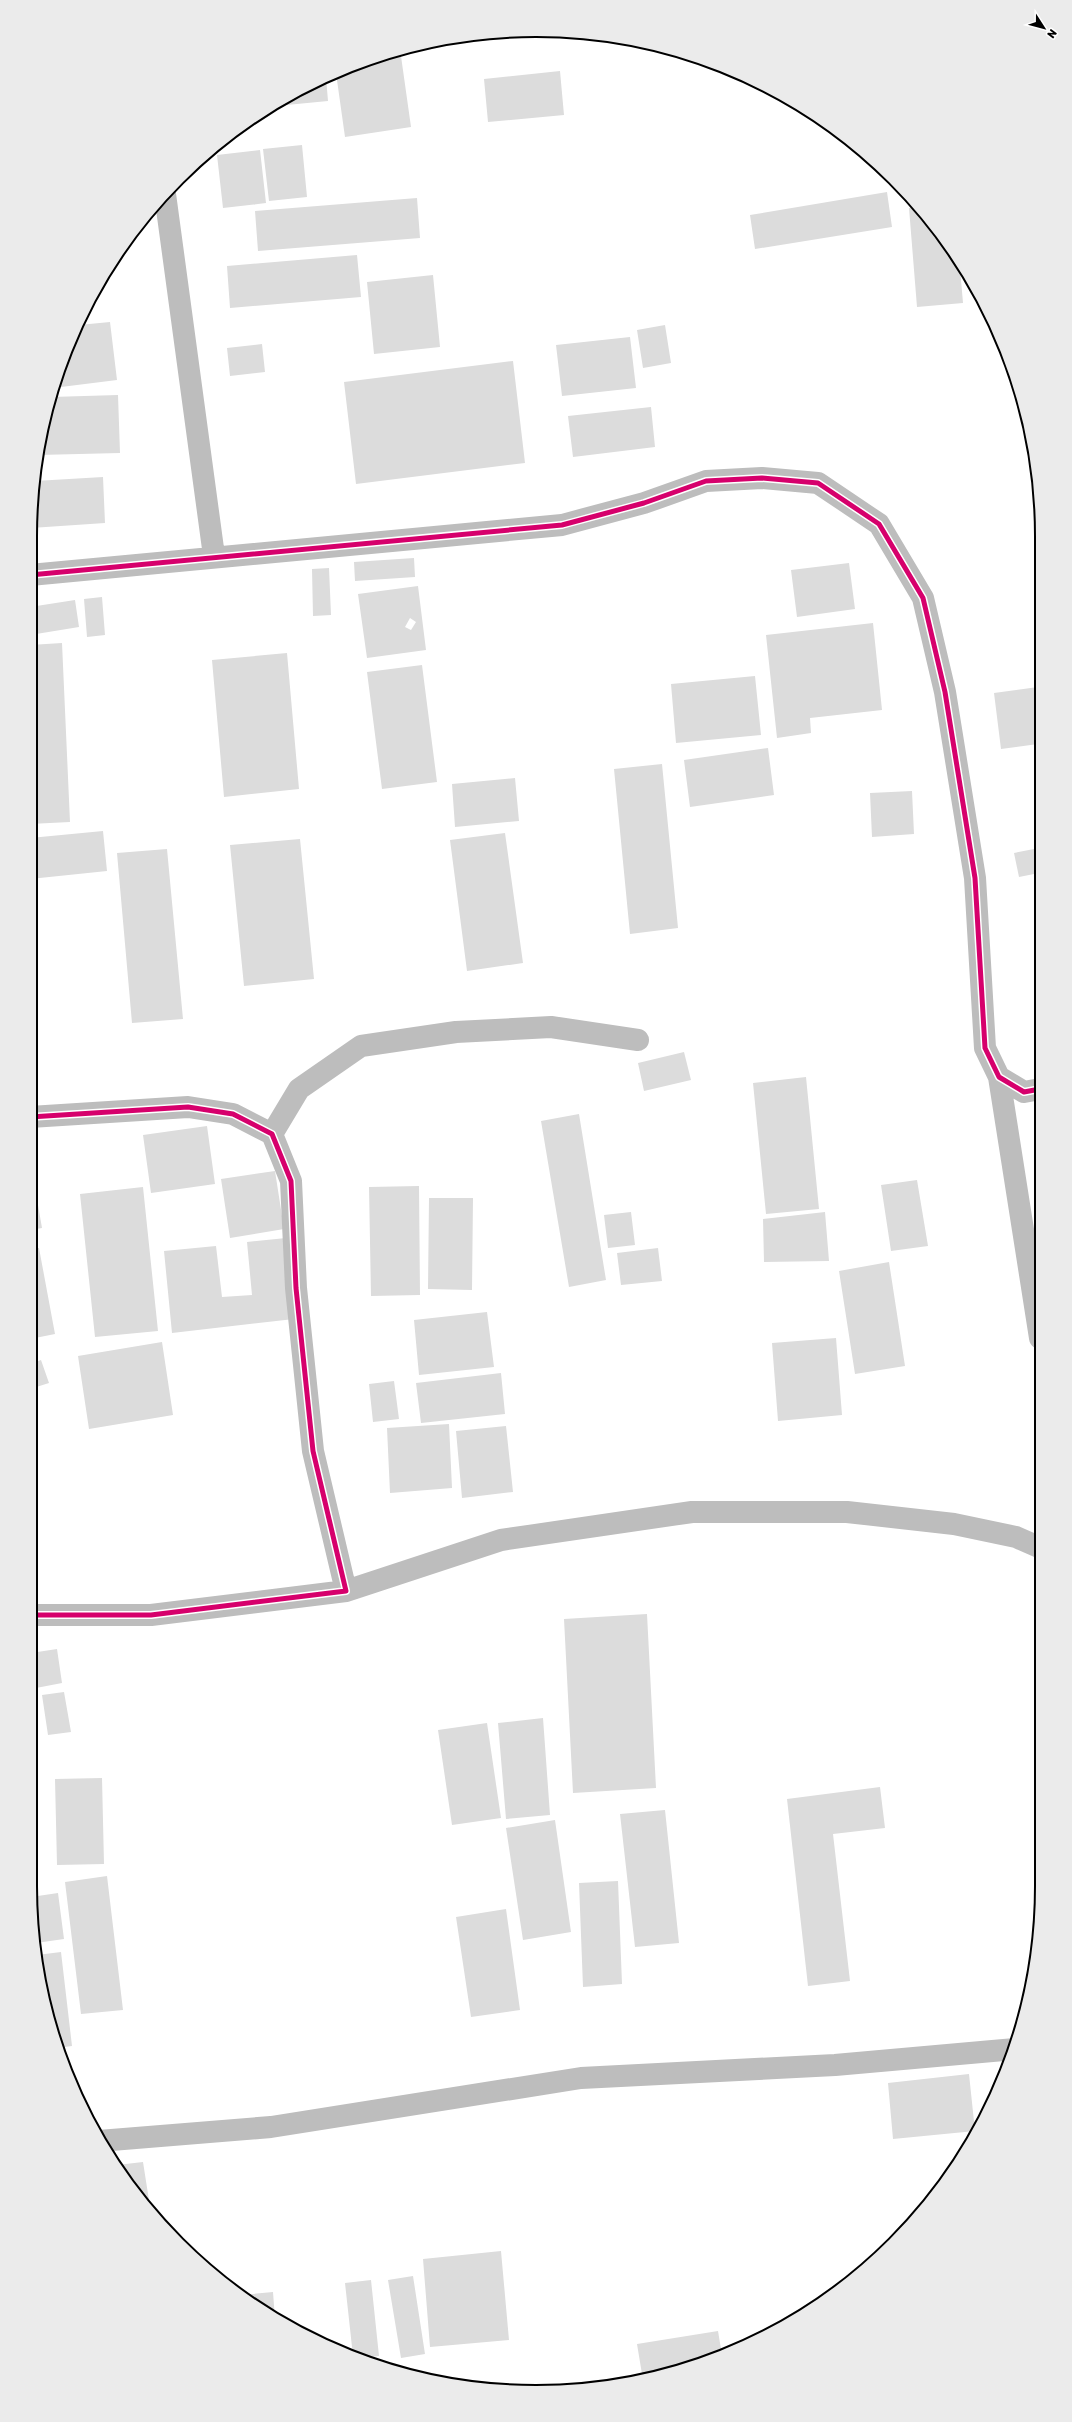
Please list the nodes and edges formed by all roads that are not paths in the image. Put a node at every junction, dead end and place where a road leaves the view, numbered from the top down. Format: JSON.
{"nodes":[{"id":1,"x":166,"y":202,"type":"edge"},
{"id":2,"x":214,"y":556,"type":"junction"},
{"id":3,"x":37,"y":574,"type":"edge"},
{"id":4,"x":638,"y":1040,"type":"dead end"},
{"id":5,"x":999,"y":1077,"type":"junction"},
{"id":6,"x":1035,"y":1090,"type":"edge"},
{"id":7,"x":37,"y":1116,"type":"edge"},
{"id":8,"x":272,"y":1134,"type":"junction"},
{"id":9,"x":1035,"y":1306,"type":"edge"},
{"id":10,"x":1035,"y":1545,"type":"edge"},
{"id":11,"x":346,"y":1590,"type":"junction"},
{"id":12,"x":37,"y":1615,"type":"edge"},
{"id":13,"x":1008,"y":2050,"type":"edge"},
{"id":14,"x":107,"y":2140,"type":"edge"}],
"edges":[{"from":1,"to":2,"type":"street"},
{"from":2,"to":3,"type":"street"},
{"from":2,"to":5,"type":"street"},
{"from":4,"to":8,"type":"street"},
{"from":5,"to":6,"type":"street"},
{"from":5,"to":9,"type":"street"},
{"from":7,"to":8,"type":"street"},
{"from":8,"to":11,"type":"street"},
{"from":10,"to":11,"type":"street"},
{"from":11,"to":12,"type":"street"},
{"from":13,"to":14,"type":"street"}]}
